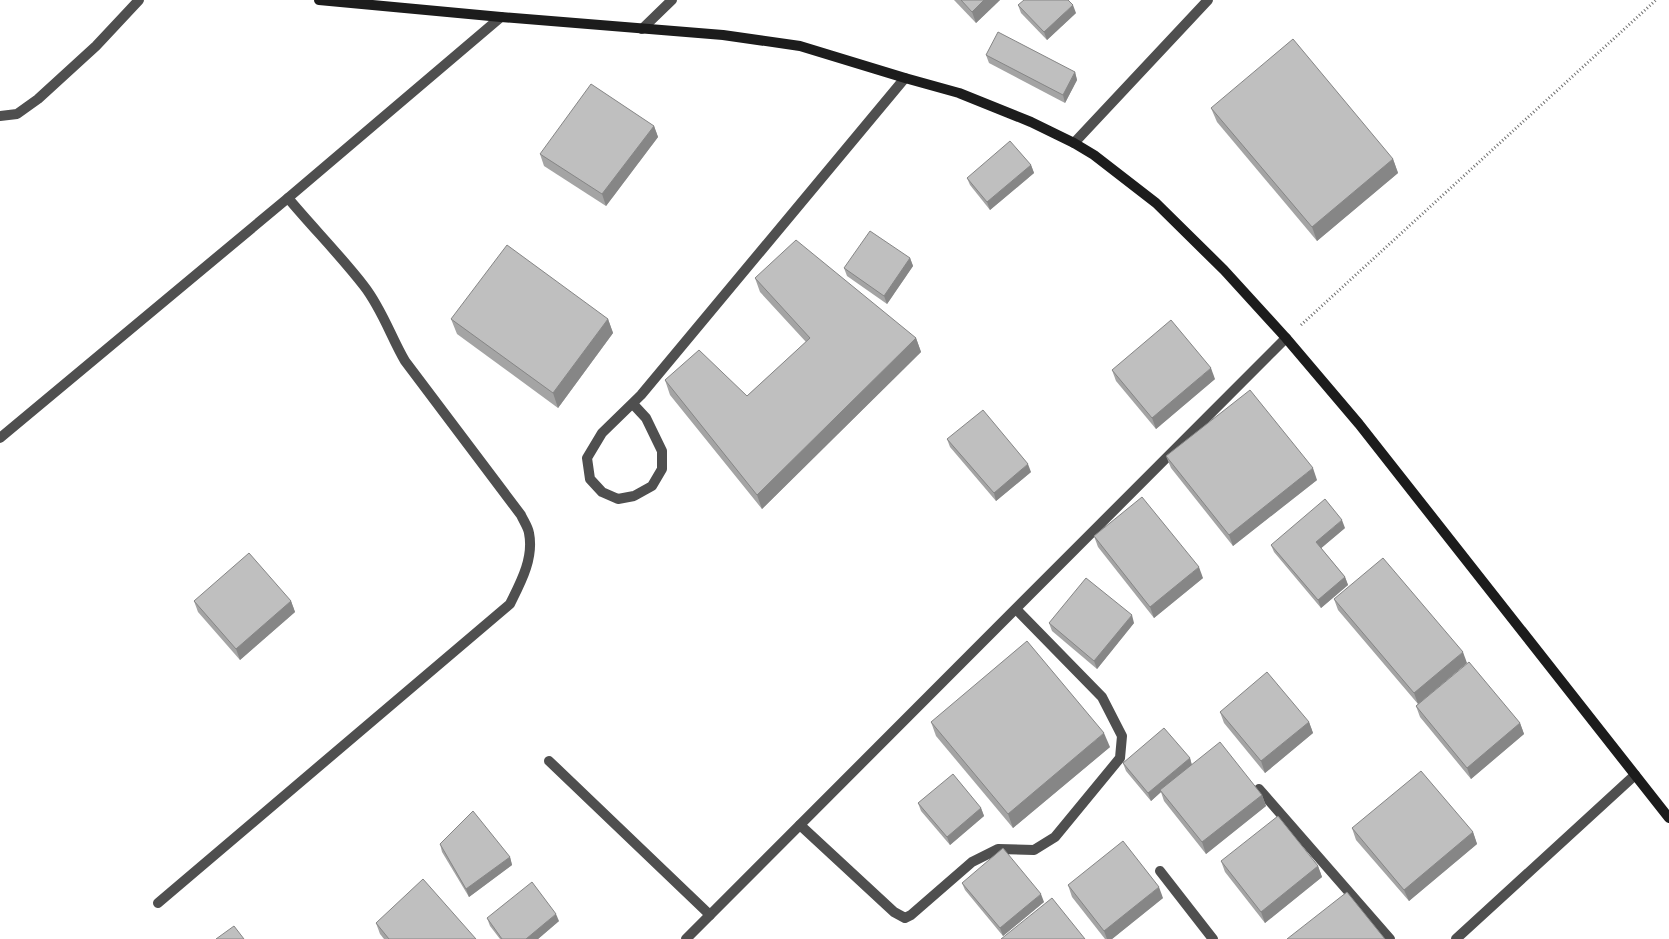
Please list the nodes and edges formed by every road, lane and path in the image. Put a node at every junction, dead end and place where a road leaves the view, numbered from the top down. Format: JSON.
{"nodes":[{"id":1,"x":139,"y":0,"type":"edge"},
{"id":2,"x":319,"y":0,"type":"edge"},
{"id":3,"x":672,"y":0,"type":"edge"},
{"id":4,"x":1208,"y":0,"type":"edge"},
{"id":5,"x":1656,"y":0,"type":"edge"},
{"id":6,"x":501,"y":17,"type":"junction"},
{"id":7,"x":642,"y":29,"type":"junction"},
{"id":8,"x":904,"y":78,"type":"junction"},
{"id":9,"x":0,"y":116,"type":"edge"},
{"id":10,"x":1074,"y":143,"type":"junction"},
{"id":11,"x":288,"y":198,"type":"junction"},
{"id":12,"x":1286,"y":338,"type":"junction"},
{"id":13,"x":633,"y":404,"type":"junction"},
{"id":14,"x":0,"y":438,"type":"edge"},
{"id":15,"x":1016,"y":609,"type":"junction"},
{"id":16,"x":549,"y":761,"type":"dead end"},
{"id":17,"x":1635,"y":775,"type":"junction"},
{"id":18,"x":1259,"y":789,"type":"edge"},
{"id":19,"x":1669,"y":818,"type":"edge"},
{"id":20,"x":800,"y":825,"type":"junction"},
{"id":21,"x":1160,"y":871,"type":"dead end"},
{"id":22,"x":158,"y":903,"type":"dead end"},
{"id":23,"x":710,"y":915,"type":"junction"},
{"id":24,"x":686,"y":939,"type":"edge"},
{"id":25,"x":1214,"y":939,"type":"edge"},
{"id":26,"x":1390,"y":939,"type":"edge"},
{"id":27,"x":1456,"y":939,"type":"edge"}],
"edges":[{"from":1,"to":9,"type":"street"},
{"from":2,"to":6,"type":"main road"},
{"from":3,"to":7,"type":"street"},
{"from":4,"to":10,"type":"street"},
{"from":5,"to":12,"type":"path"},
{"from":6,"to":7,"type":"main road"},
{"from":6,"to":11,"type":"street"},
{"from":7,"to":8,"type":"main road"},
{"from":8,"to":10,"type":"main road"},
{"from":8,"to":13,"type":"street"},
{"from":10,"to":12,"type":"main road"},
{"from":11,"to":14,"type":"street"},
{"from":11,"to":22,"type":"street"},
{"from":12,"to":15,"type":"street"},
{"from":12,"to":17,"type":"main road"},
{"from":13,"to":13,"type":"street"},
{"from":15,"to":20,"type":"street"},
{"from":15,"to":20,"type":"street"},
{"from":16,"to":23,"type":"street"},
{"from":17,"to":19,"type":"main road"},
{"from":17,"to":27,"type":"street"},
{"from":18,"to":26,"type":"street"},
{"from":20,"to":23,"type":"street"},
{"from":21,"to":25,"type":"street"},
{"from":23,"to":24,"type":"street"}]}
